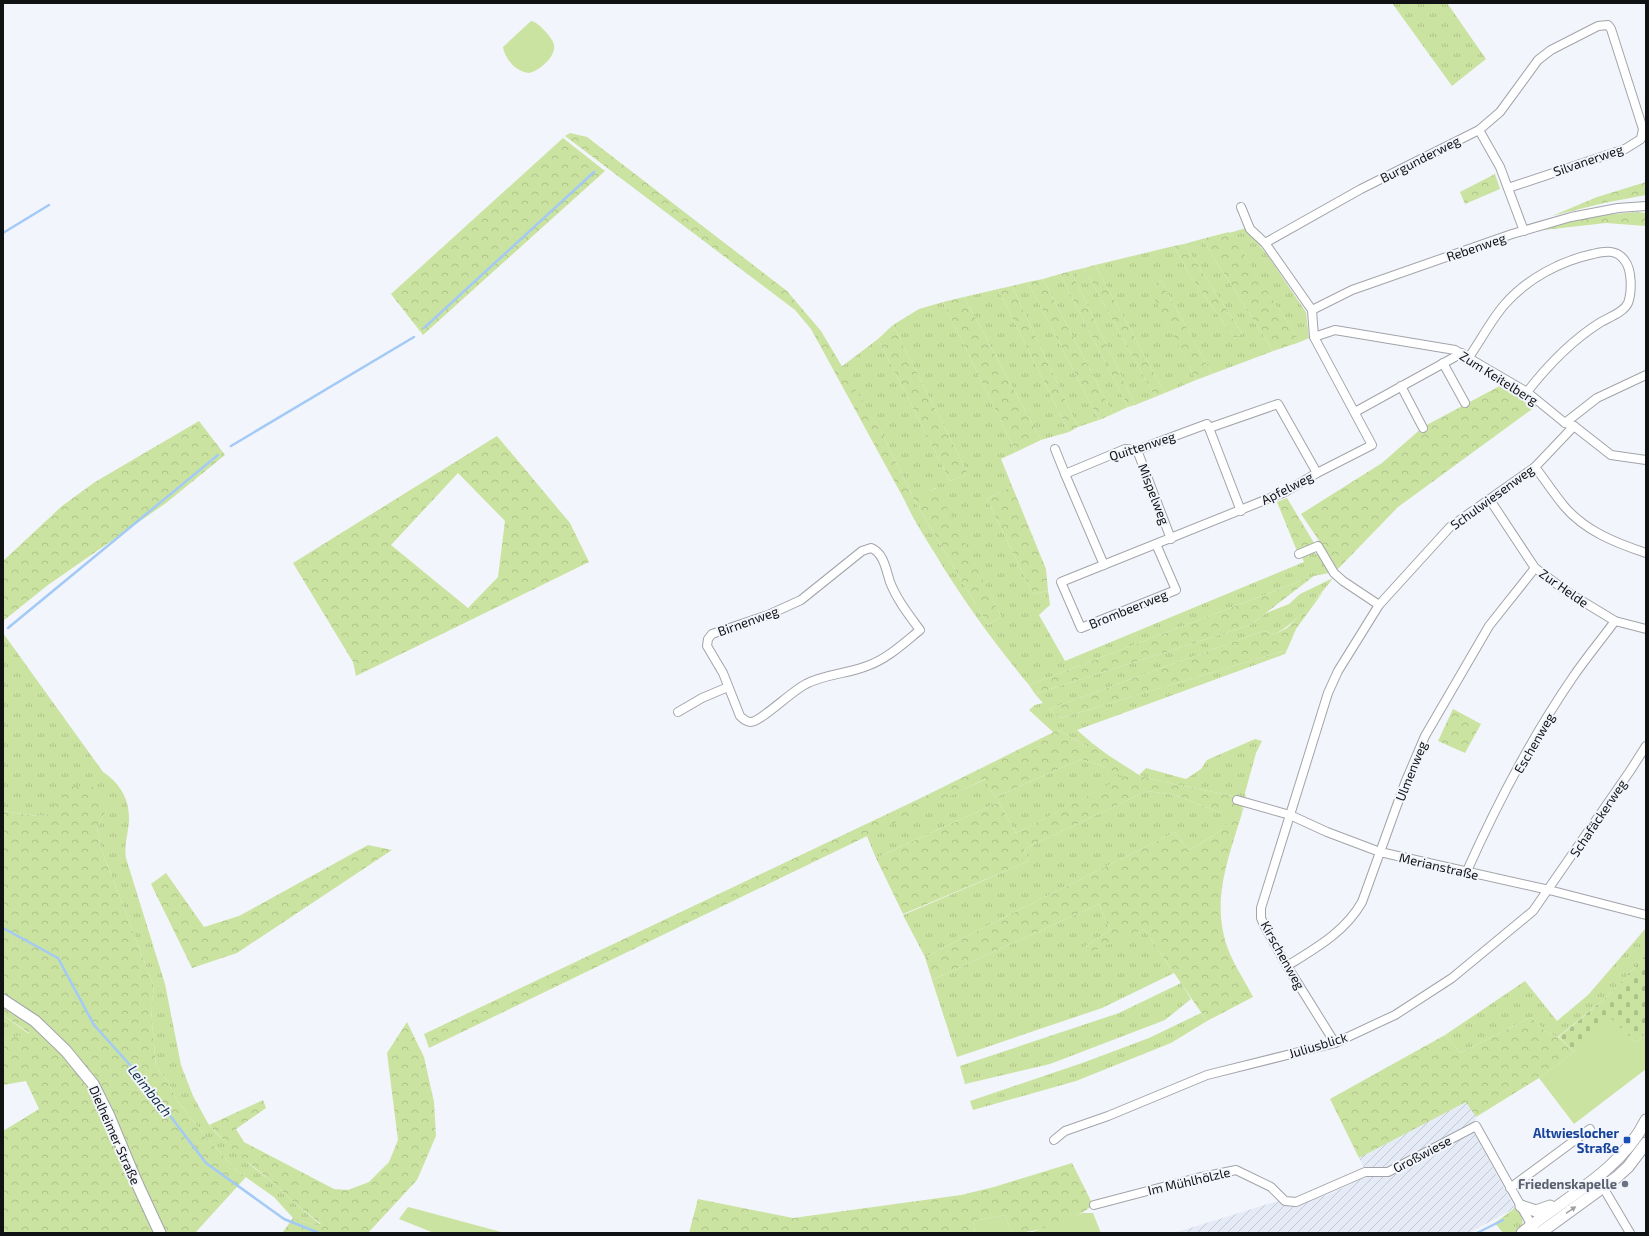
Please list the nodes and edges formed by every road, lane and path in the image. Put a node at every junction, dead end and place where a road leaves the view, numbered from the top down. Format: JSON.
{"nodes":[{"id":1,"x":1479,"y":130,"type":"junction"},
{"id":2,"x":1508,"y":188,"type":"junction"},
{"id":3,"x":1646,"y":206,"type":"edge"},
{"id":4,"x":1241,"y":207,"type":"dead end"},
{"id":5,"x":1524,"y":231,"type":"junction"},
{"id":6,"x":1265,"y":244,"type":"junction"},
{"id":7,"x":1312,"y":310,"type":"junction"},
{"id":8,"x":1314,"y":337,"type":"junction"},
{"id":9,"x":1465,"y":355,"type":"junction"},
{"id":10,"x":1443,"y":363,"type":"junction"},
{"id":11,"x":1646,"y":375,"type":"edge"},
{"id":12,"x":1401,"y":386,"type":"junction"},
{"id":13,"x":1527,"y":392,"type":"junction"},
{"id":14,"x":1465,"y":403,"type":"dead end"},
{"id":15,"x":1354,"y":412,"type":"junction"},
{"id":16,"x":1565,"y":422,"type":"junction"},
{"id":17,"x":1574,"y":426,"type":"junction"},
{"id":18,"x":1209,"y":428,"type":"junction"},
{"id":19,"x":1423,"y":428,"type":"dead end"},
{"id":20,"x":1055,"y":449,"type":"dead end"},
{"id":21,"x":1137,"y":450,"type":"junction"},
{"id":22,"x":1646,"y":460,"type":"edge"},
{"id":23,"x":1535,"y":467,"type":"junction"},
{"id":24,"x":1317,"y":473,"type":"junction"},
{"id":25,"x":1065,"y":474,"type":"junction"},
{"id":26,"x":1490,"y":500,"type":"junction"},
{"id":27,"x":1241,"y":511,"type":"junction"},
{"id":28,"x":1171,"y":539,"type":"junction"},
{"id":29,"x":1156,"y":544,"type":"junction"},
{"id":30,"x":1646,"y":553,"type":"edge"},
{"id":31,"x":1299,"y":554,"type":"dead end"},
{"id":32,"x":1104,"y":565,"type":"junction"},
{"id":33,"x":1535,"y":568,"type":"junction"},
{"id":34,"x":1061,"y":582,"type":"joint"},
{"id":35,"x":1379,"y":605,"type":"junction"},
{"id":36,"x":1614,"y":621,"type":"junction"},
{"id":37,"x":1646,"y":629,"type":"edge"},
{"id":38,"x":728,"y":687,"type":"junction"},
{"id":39,"x":678,"y":712,"type":"dead end"},
{"id":40,"x":1646,"y":746,"type":"edge"},
{"id":41,"x":1237,"y":800,"type":"dead end"},
{"id":42,"x":1290,"y":815,"type":"junction"},
{"id":43,"x":1380,"y":852,"type":"junction"},
{"id":44,"x":1466,"y":872,"type":"junction"},
{"id":45,"x":1549,"y":890,"type":"junction"},
{"id":46,"x":1646,"y":915,"type":"edge"},
{"id":47,"x":1287,"y":966,"type":"junction"},
{"id":48,"x":3,"y":1000,"type":"edge"},
{"id":49,"x":1335,"y":1042,"type":"junction"},
{"id":50,"x":1646,"y":1120,"type":"edge"},
{"id":51,"x":1590,"y":1130,"type":"dead end"},
{"id":52,"x":1054,"y":1140,"type":"dead end"},
{"id":53,"x":1646,"y":1143,"type":"edge"},
{"id":54,"x":1365,"y":1172,"type":"joint"},
{"id":55,"x":1510,"y":1188,"type":"junction"},
{"id":56,"x":1607,"y":1194,"type":"dead end"},
{"id":57,"x":1564,"y":1200,"type":"junction"},
{"id":58,"x":1094,"y":1205,"type":"dead end"},
{"id":59,"x":1521,"y":1206,"type":"junction"},
{"id":60,"x":1536,"y":1230,"type":"edge"},
{"id":61,"x":160,"y":1233,"type":"edge"},
{"id":62,"x":1522,"y":1233,"type":"edge"},
{"id":63,"x":1630,"y":1233,"type":"edge"}],
"edges":[{"from":1,"to":2,"type":"street"},
{"from":1,"to":2,"type":"street","name":"Silvanerweg"},
{"from":1,"to":6,"type":"street","name":"Burgunderweg"},
{"from":2,"to":5,"type":"street"},
{"from":3,"to":5,"type":"street","name":"Rebenweg"},
{"from":4,"to":6,"type":"street"},
{"from":5,"to":7,"type":"street","name":"Rebenweg"},
{"from":6,"to":7,"type":"street"},
{"from":7,"to":8,"type":"street","name":"Apfelweg"},
{"from":8,"to":9,"type":"street","name":"Zum Keitelberg"},
{"from":8,"to":15,"type":"street","name":"Apfelweg"},
{"from":9,"to":10,"type":"street"},
{"from":9,"to":13,"type":"street","name":"Zum Keitelberg"},
{"from":9,"to":13,"type":"street"},
{"from":10,"to":12,"type":"street"},
{"from":10,"to":14,"type":"street"},
{"from":11,"to":16,"type":"street"},
{"from":12,"to":15,"type":"street"},
{"from":12,"to":19,"type":"street"},
{"from":13,"to":16,"type":"street","name":"Zum Keitelberg"},
{"from":15,"to":24,"type":"street","name":"Apfelweg"},
{"from":16,"to":17,"type":"street","name":"Zum Keitelberg"},
{"from":17,"to":22,"type":"street","name":"Zum Keitelberg"},
{"from":17,"to":23,"type":"street","name":"Schulwiesenweg"},
{"from":18,"to":21,"type":"street","name":"Quittenweg"},
{"from":18,"to":24,"type":"street","name":"Quittenweg"},
{"from":18,"to":27,"type":"street"},
{"from":20,"to":25,"type":"street"},
{"from":21,"to":25,"type":"street","name":"Quittenweg"},
{"from":21,"to":28,"type":"street","name":"Mispelweg"},
{"from":23,"to":26,"type":"street","name":"Schulwiesenweg"},
{"from":23,"to":30,"type":"street"},
{"from":24,"to":27,"type":"street","name":"Apfelweg"},
{"from":25,"to":32,"type":"street"},
{"from":26,"to":33,"type":"street","name":"Zur Helde"},
{"from":26,"to":35,"type":"street","name":"Schulwiesenweg"},
{"from":27,"to":28,"type":"street","name":"Apfelweg"},
{"from":28,"to":29,"type":"street","name":"Apfelweg"},
{"from":29,"to":32,"type":"street","name":"Apfelweg"},
{"from":29,"to":34,"type":"street","name":"Brombeerweg"},
{"from":31,"to":35,"type":"street"},
{"from":32,"to":34,"type":"street","name":"Apfelweg"},
{"from":33,"to":36,"type":"street","name":"Zur Helde"},
{"from":33,"to":43,"type":"street","name":"Ulmenweg"},
{"from":35,"to":42,"type":"street","name":"Schulwiesenweg"},
{"from":36,"to":37,"type":"street","name":"Zur Helde"},
{"from":36,"to":44,"type":"street","name":"Eschenweg"},
{"from":38,"to":38,"type":"street","name":"Birnenweg"},
{"from":38,"to":39,"type":"street"},
{"from":40,"to":45,"type":"street","name":"Schafäckerweg"},
{"from":41,"to":42,"type":"street","name":"Merianstraße"},
{"from":42,"to":43,"type":"street","name":"Merianstraße"},
{"from":42,"to":47,"type":"street","name":"Kirschenweg"},
{"from":43,"to":44,"type":"street","name":"Merianstraße"},
{"from":43,"to":47,"type":"street","name":"Ulmenweg"},
{"from":44,"to":45,"type":"street","name":"Merianstraße"},
{"from":45,"to":46,"type":"street","name":"Merianstraße"},
{"from":45,"to":49,"type":"street","name":"Juliusblick"},
{"from":47,"to":49,"type":"street","name":"Kirschenweg"},
{"from":48,"to":61,"type":"main road","name":"Dielheimer Straße"},
{"from":49,"to":52,"type":"street","name":"Juliusblick"},
{"from":50,"to":57,"type":"main road"},
{"from":51,"to":55,"type":"street"},
{"from":60,"to":53,"type":"main road","one_way":true},
{"from":54,"to":55,"type":"street","name":"Großwiese"},
{"from":54,"to":58,"type":"street","name":"Im Mühlhölzle"},
{"from":55,"to":59,"type":"street"},
{"from":56,"to":63,"type":"street"},
{"from":57,"to":59,"type":"main road"},
{"from":57,"to":60,"type":"main road"},
{"from":59,"to":60,"type":"street"},
{"from":60,"to":62,"type":"main road"}]}
